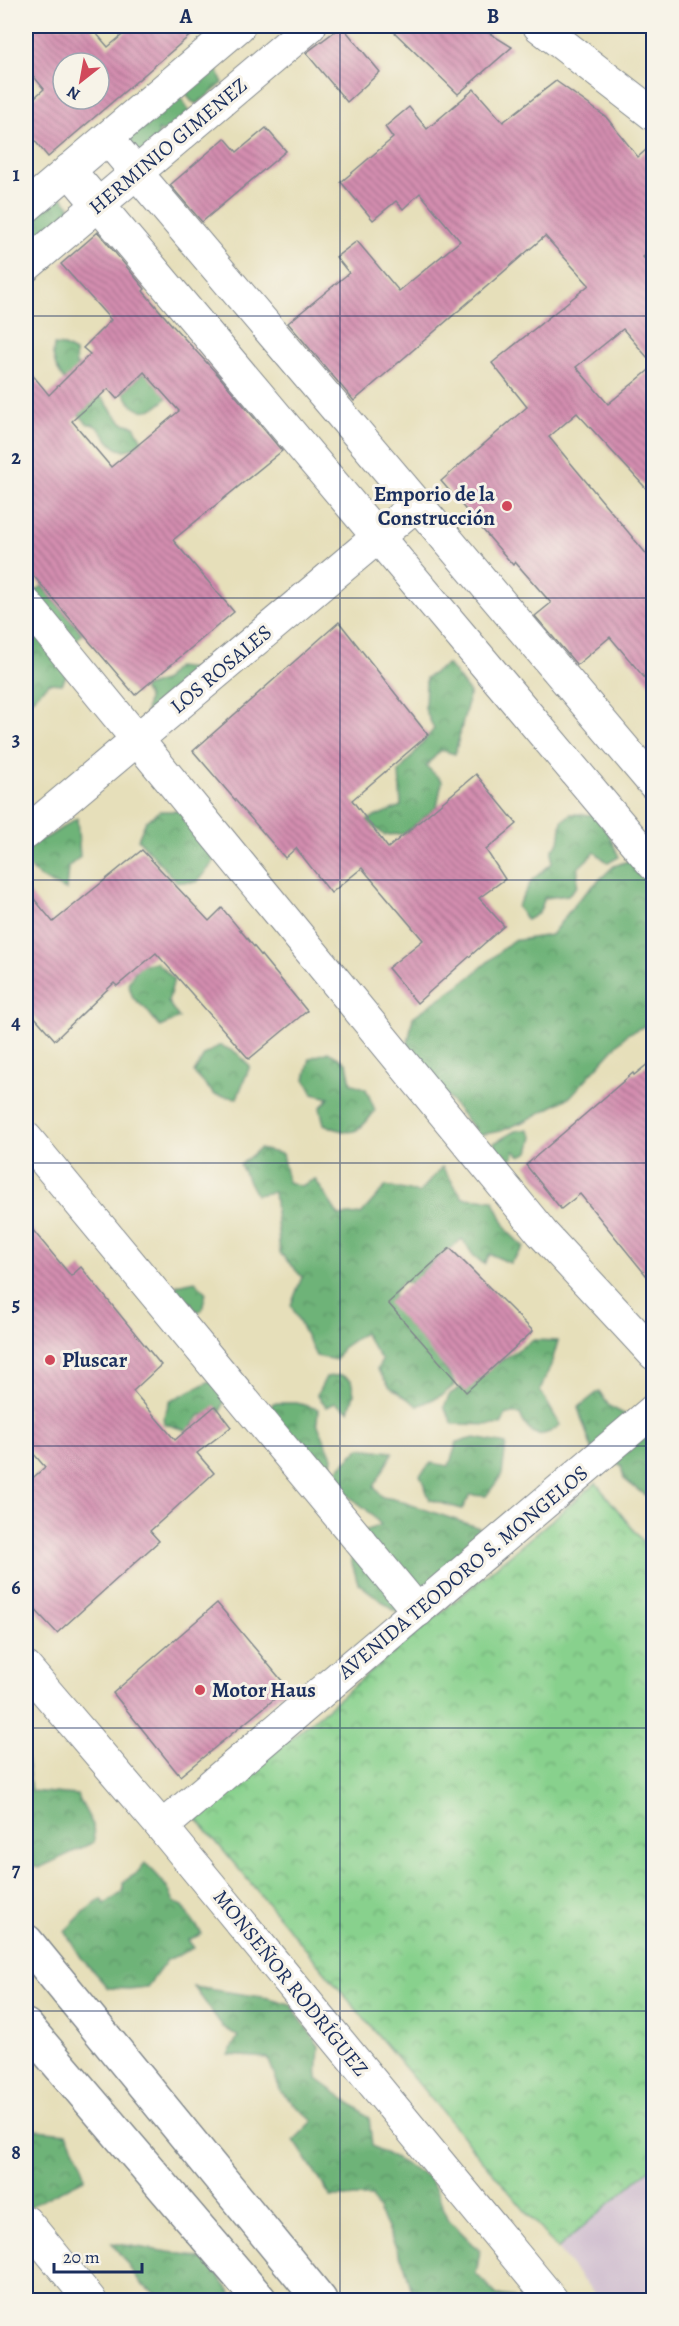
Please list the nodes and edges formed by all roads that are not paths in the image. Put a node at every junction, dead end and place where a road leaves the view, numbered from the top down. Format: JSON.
{"nodes":[{"id":1,"x":239,"y":26,"type":"edge"},
{"id":2,"x":310,"y":26,"type":"edge"},
{"id":3,"x":539,"y":26,"type":"edge"},
{"id":4,"x":654,"y":115,"type":"edge"},
{"id":5,"x":107,"y":138,"type":"junction"},
{"id":6,"x":69,"y":170,"type":"junction"},
{"id":7,"x":136,"y":173,"type":"junction"},
{"id":8,"x":98,"y":205,"type":"junction"},
{"id":9,"x":26,"y":207,"type":"edge"},
{"id":10,"x":26,"y":266,"type":"edge"},
{"id":11,"x":417,"y":504,"type":"junction"},
{"id":12,"x":378,"y":537,"type":"junction"},
{"id":13,"x":26,"y":604,"type":"edge"},
{"id":14,"x":136,"y":740,"type":"junction"},
{"id":15,"x":654,"y":784,"type":"edge"},
{"id":16,"x":26,"y":833,"type":"edge"},
{"id":17,"x":654,"y":866,"type":"edge"},
{"id":18,"x":26,"y":1138,"type":"edge"},
{"id":19,"x":654,"y":1354,"type":"edge"},
{"id":20,"x":654,"y":1410,"type":"edge"},
{"id":21,"x":418,"y":1611,"type":"junction"},
{"id":22,"x":26,"y":1668,"type":"edge"},
{"id":23,"x":162,"y":1827,"type":"junction"},
{"id":24,"x":26,"y":1941,"type":"edge"},
{"id":25,"x":26,"y":2026,"type":"edge"},
{"id":26,"x":26,"y":2222,"type":"edge"},
{"id":27,"x":90,"y":2301,"type":"edge"},
{"id":28,"x":260,"y":2301,"type":"edge"},
{"id":29,"x":320,"y":2301,"type":"edge"},
{"id":30,"x":552,"y":2301,"type":"edge"}],
"edges":[{"from":1,"to":5,"type":"street"},
{"from":2,"to":7,"type":"street","name":"HERMINIO GIMENEZ"},
{"from":3,"to":4,"type":"street"},
{"from":5,"to":6,"type":"street"},
{"from":5,"to":7,"type":"street"},
{"from":6,"to":8,"type":"street"},
{"from":6,"to":9,"type":"street"},
{"from":7,"to":8,"type":"street","name":"HERMINIO GIMENEZ"},
{"from":7,"to":11,"type":"street"},
{"from":8,"to":10,"type":"street","name":"HERMINIO GIMENEZ"},
{"from":8,"to":12,"type":"street"},
{"from":11,"to":12,"type":"street","name":"LOS ROSALES"},
{"from":11,"to":15,"type":"street"},
{"from":12,"to":14,"type":"street","name":"LOS ROSALES"},
{"from":12,"to":17,"type":"street"},
{"from":13,"to":14,"type":"street"},
{"from":14,"to":16,"type":"street","name":"LOS ROSALES"},
{"from":14,"to":19,"type":"street"},
{"from":18,"to":21,"type":"street"},
{"from":20,"to":21,"type":"street","name":"AVENIDA TEODORO S. MONGELOS"},
{"from":21,"to":23,"type":"street","name":"AVENIDA TEODORO S. MONGELOS"},
{"from":22,"to":23,"type":"street","name":"MONSEÑOR RODRÍGUEZ"},
{"from":23,"to":30,"type":"street","name":"MONSEÑOR RODRÍGUEZ"},
{"from":24,"to":29,"type":"highway"},
{"from":25,"to":28,"type":"highway"},
{"from":26,"to":27,"type":"street"}]}
